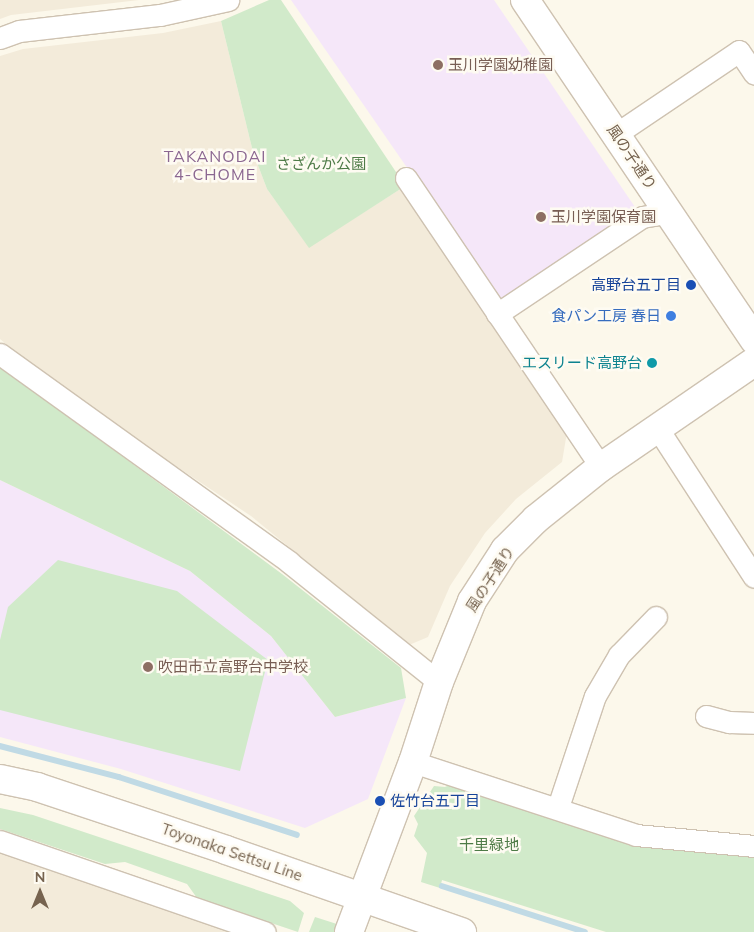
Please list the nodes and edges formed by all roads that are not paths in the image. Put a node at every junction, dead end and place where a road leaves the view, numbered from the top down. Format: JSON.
{"nodes":[{"id":1,"x":228,"y":0,"type":"edge"},
{"id":2,"x":525,"y":0,"type":"edge"},
{"id":3,"x":0,"y":38,"type":"edge"},
{"id":4,"x":754,"y":73,"type":"edge"},
{"id":5,"x":616,"y":134,"type":"junction"},
{"id":6,"x":406,"y":178,"type":"dead end"},
{"id":7,"x":669,"y":212,"type":"junction"},
{"id":8,"x":497,"y":314,"type":"junction"},
{"id":9,"x":754,"y":340,"type":"edge"},
{"id":10,"x":0,"y":354,"type":"edge"},
{"id":11,"x":754,"y":362,"type":"edge"},
{"id":12,"x":658,"y":429,"type":"junction"},
{"id":13,"x":601,"y":467,"type":"junction"},
{"id":14,"x":754,"y":577,"type":"edge"},
{"id":15,"x":656,"y":617,"type":"dead end"},
{"id":16,"x":438,"y":682,"type":"junction"},
{"id":17,"x":706,"y":716,"type":"dead end"},
{"id":18,"x":754,"y":723,"type":"edge"},
{"id":19,"x":413,"y":762,"type":"junction"},
{"id":20,"x":0,"y":779,"type":"edge"},
{"id":21,"x":558,"y":807,"type":"junction"},
{"id":22,"x":0,"y":841,"type":"edge"},
{"id":23,"x":754,"y":846,"type":"edge"},
{"id":24,"x":361,"y":897,"type":"junction"},
{"id":25,"x":265,"y":932,"type":"edge"},
{"id":26,"x":349,"y":932,"type":"edge"},
{"id":27,"x":462,"y":932,"type":"edge"}],
"edges":[{"from":1,"to":3,"type":"street"},
{"from":2,"to":5,"type":"street","name":"風の子通り"},
{"from":4,"to":5,"type":"street"},
{"from":5,"to":7,"type":"street","name":"風の子通り"},
{"from":6,"to":8,"type":"street"},
{"from":7,"to":8,"type":"street"},
{"from":7,"to":9,"type":"street","name":"風の子通り"},
{"from":8,"to":13,"type":"street"},
{"from":10,"to":16,"type":"street"},
{"from":11,"to":12,"type":"street","name":"風の子通り"},
{"from":12,"to":13,"type":"street","name":"風の子通り"},
{"from":12,"to":14,"type":"street"},
{"from":13,"to":16,"type":"street","name":"風の子通り"},
{"from":15,"to":21,"type":"street"},
{"from":16,"to":19,"type":"street","name":"風の子通り"},
{"from":17,"to":18,"type":"street"},
{"from":19,"to":21,"type":"street"},
{"from":19,"to":24,"type":"street","name":"風の子通り"},
{"from":20,"to":24,"type":"street","name":"Toyonaka Settsu Line"},
{"from":21,"to":23,"type":"street"},
{"from":22,"to":25,"type":"street"},
{"from":24,"to":26,"type":"street","name":"風の子通り"},
{"from":24,"to":27,"type":"street","name":"Toyonaka Settsu Line"}]}
